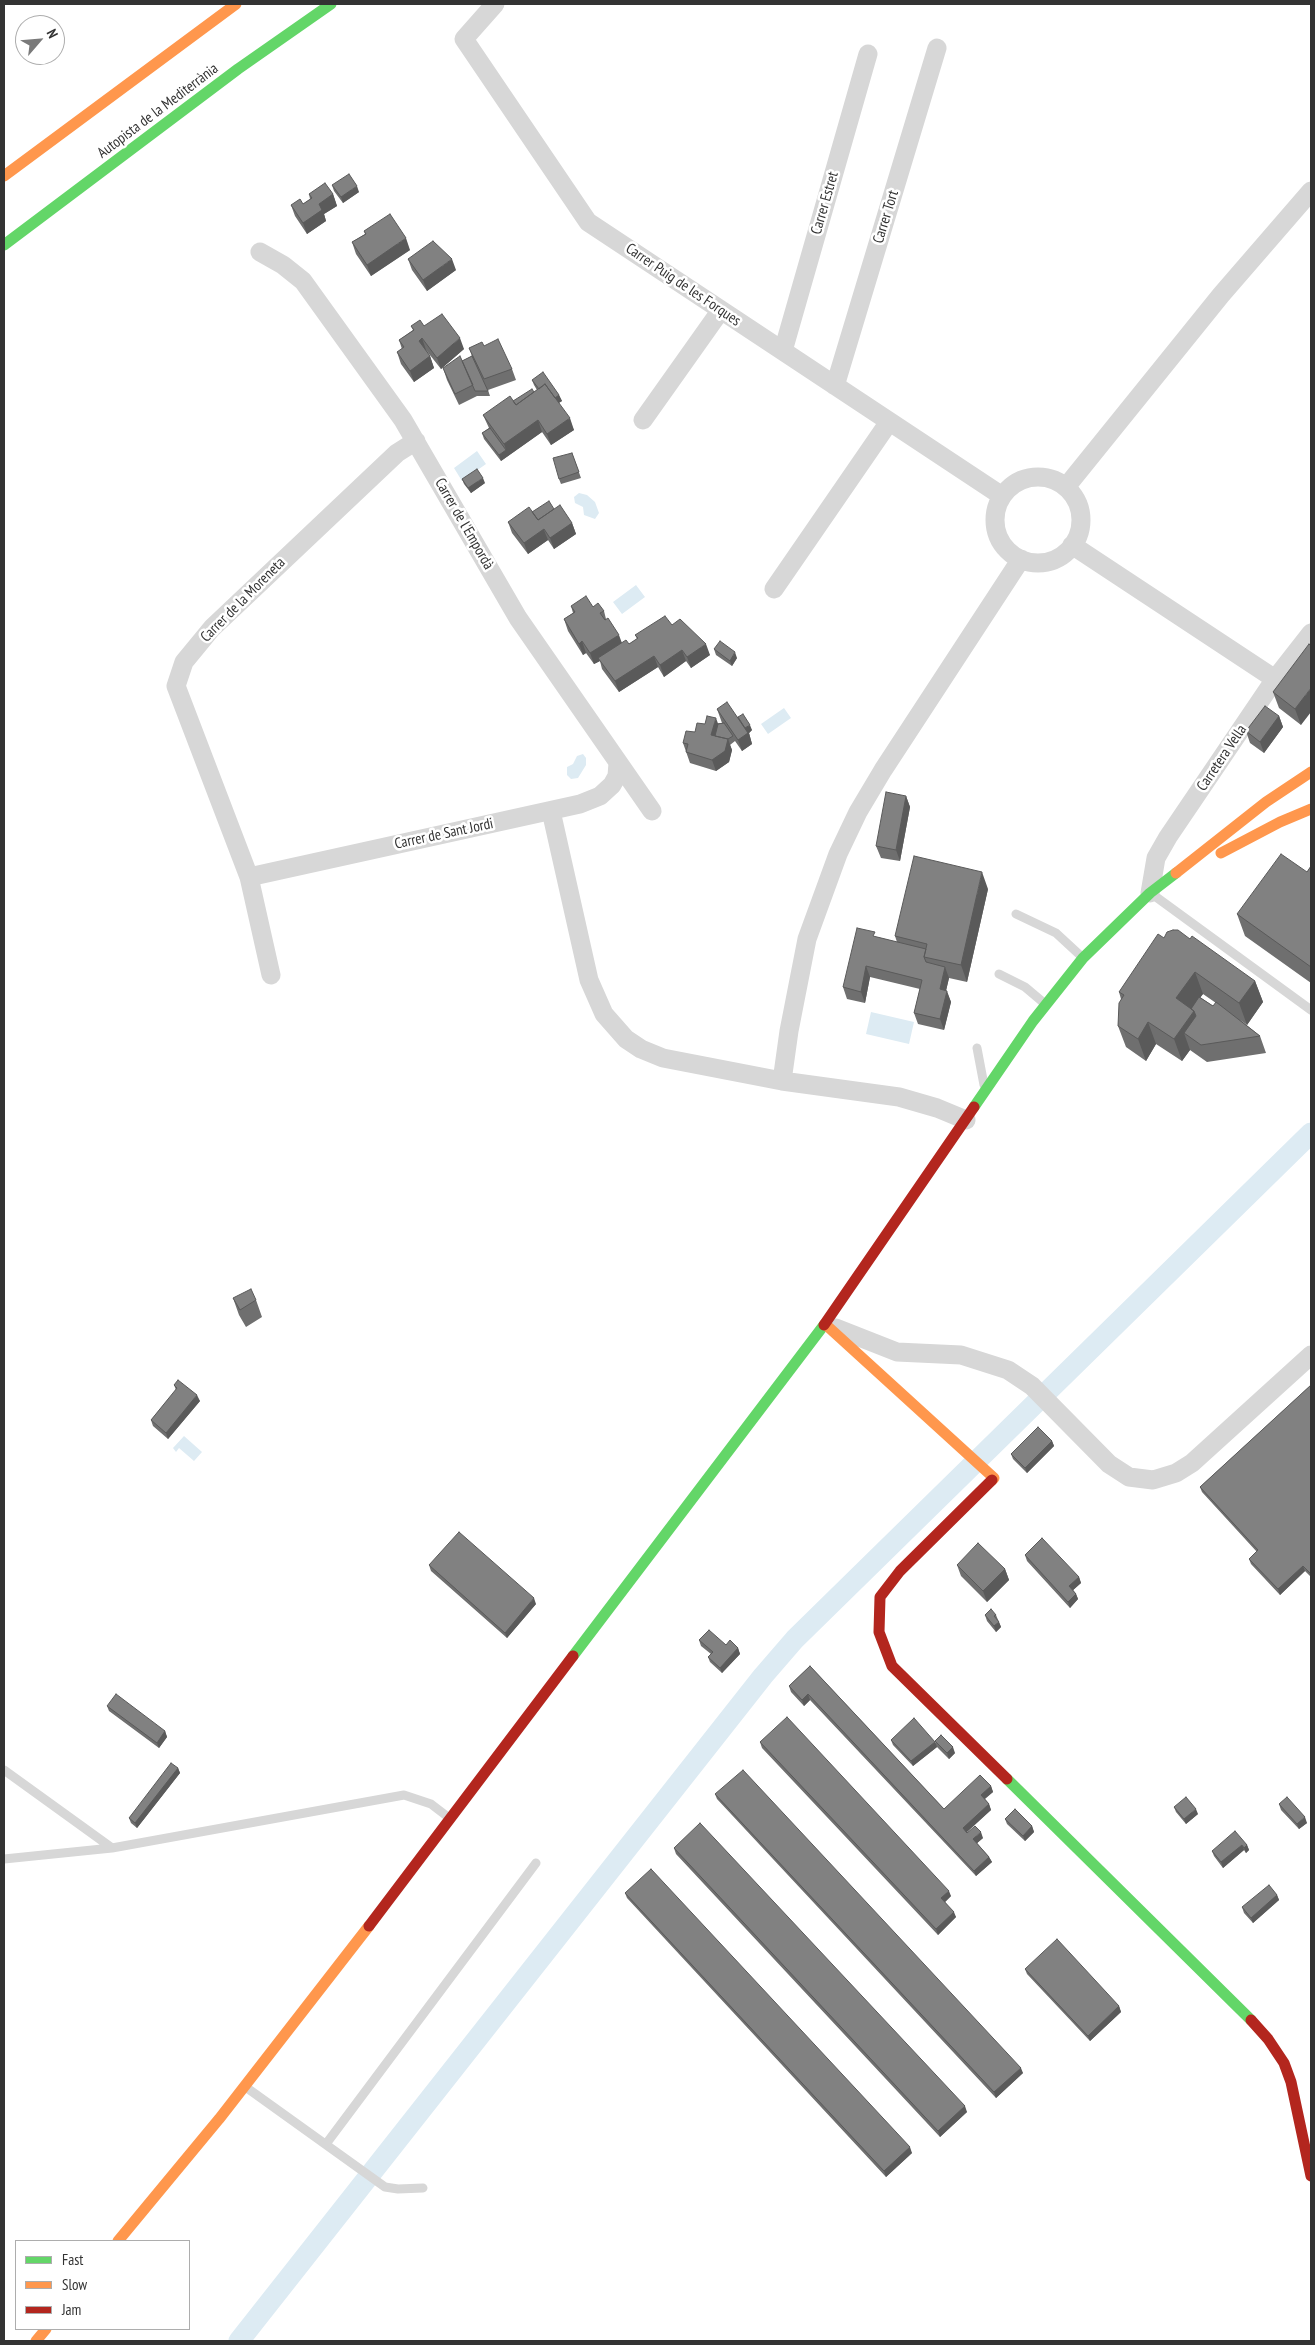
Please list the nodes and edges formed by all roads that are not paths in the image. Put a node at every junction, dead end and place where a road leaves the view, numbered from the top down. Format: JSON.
{"nodes":[{"id":1,"x":236,"y":4,"type":"edge"},
{"id":2,"x":331,"y":4,"type":"edge"},
{"id":3,"x":495,"y":4,"type":"edge"},
{"id":4,"x":937,"y":48,"type":"dead end"},
{"id":5,"x":868,"y":54,"type":"dead end"},
{"id":6,"x":4,"y":176,"type":"edge"},
{"id":7,"x":1311,"y":190,"type":"edge"},
{"id":8,"x":4,"y":245,"type":"edge"},
{"id":9,"x":260,"y":252,"type":"dead end"},
{"id":10,"x":721,"y":310,"type":"junction"},
{"id":11,"x":783,"y":351,"type":"junction"},
{"id":12,"x":835,"y":386,"type":"junction"},
{"id":13,"x":643,"y":420,"type":"dead end"},
{"id":14,"x":889,"y":422,"type":"junction"},
{"id":15,"x":416,"y":441,"type":"junction"},
{"id":16,"x":1066,"y":488,"type":"junction"},
{"id":17,"x":1002,"y":496,"type":"junction"},
{"id":18,"x":1072,"y":546,"type":"junction"},
{"id":19,"x":1021,"y":559,"type":"junction"},
{"id":20,"x":774,"y":589,"type":"dead end"},
{"id":21,"x":1311,"y":633,"type":"edge"},
{"id":22,"x":1275,"y":679,"type":"junction"},
{"id":23,"x":618,"y":763,"type":"junction"},
{"id":24,"x":1311,"y":772,"type":"edge"},
{"id":25,"x":1311,"y":809,"type":"edge"},
{"id":26,"x":551,"y":811,"type":"junction"},
{"id":27,"x":652,"y":811,"type":"dead end"},
{"id":28,"x":1177,"y":873,"type":"junction"},
{"id":29,"x":249,"y":878,"type":"junction"},
{"id":30,"x":1150,"y":892,"type":"junction"},
{"id":31,"x":1016,"y":914,"type":"dead end"},
{"id":32,"x":1083,"y":958,"type":"junction"},
{"id":33,"x":999,"y":974,"type":"dead end"},
{"id":34,"x":271,"y":975,"type":"dead end"},
{"id":35,"x":1046,"y":1005,"type":"junction"},
{"id":36,"x":1311,"y":1010,"type":"edge"},
{"id":37,"x":977,"y":1048,"type":"dead end"},
{"id":38,"x":782,"y":1081,"type":"junction"},
{"id":39,"x":985,"y":1092,"type":"junction"},
{"id":40,"x":966,"y":1120,"type":"junction"},
{"id":41,"x":826,"y":1324,"type":"junction"},
{"id":42,"x":1311,"y":1355,"type":"edge"},
{"id":43,"x":4,"y":1770,"type":"edge"},
{"id":44,"x":450,"y":1819,"type":"junction"},
{"id":45,"x":112,"y":1848,"type":"junction"},
{"id":46,"x":4,"y":1859,"type":"edge"},
{"id":47,"x":536,"y":1863,"type":"dead end"},
{"id":48,"x":245,"y":2086,"type":"junction"},
{"id":49,"x":326,"y":2144,"type":"junction"},
{"id":50,"x":1311,"y":2176,"type":"edge"},
{"id":51,"x":423,"y":2188,"type":"dead end"},
{"id":52,"x":119,"y":2240,"type":"edge"},
{"id":53,"x":45,"y":2330,"type":"edge"},
{"id":54,"x":36,"y":2341,"type":"edge"}],
"edges":[{"from":1,"to":6,"type":"main road"},
{"from":2,"to":8,"type":"main road","name":"Autopista de la Mediterrània"},
{"from":3,"to":10,"type":"street","name":"Carrer Puig de les Forques"},
{"from":4,"to":12,"type":"street","name":"Carrer Tort"},
{"from":5,"to":11,"type":"street","name":"Carrer Estret"},
{"from":7,"to":16,"type":"street"},
{"from":9,"to":15,"type":"street","name":"Carrer de l'Empordà"},
{"from":10,"to":11,"type":"street","name":"Carrer Puig de les Forques"},
{"from":10,"to":13,"type":"street"},
{"from":11,"to":12,"type":"street","name":"Carrer Puig de les Forques"},
{"from":12,"to":14,"type":"street","name":"Carrer Puig de les Forques"},
{"from":14,"to":17,"type":"street","name":"Carrer Puig de les Forques"},
{"from":14,"to":20,"type":"street"},
{"from":15,"to":23,"type":"street","name":"Carrer de l'Empordà"},
{"from":15,"to":29,"type":"street","name":"Carrer de la Moreneta"},
{"from":16,"to":17,"type":"street"},
{"from":16,"to":18,"type":"street"},
{"from":17,"to":19,"type":"street"},
{"from":18,"to":19,"type":"street"},
{"from":18,"to":22,"type":"street"},
{"from":19,"to":38,"type":"street"},
{"from":21,"to":22,"type":"street","name":"Carretera Vella"},
{"from":22,"to":30,"type":"street","name":"Carretera Vella"},
{"from":23,"to":26,"type":"street","name":"Carrer de Sant Jordi"},
{"from":23,"to":27,"type":"street","name":"Carrer de l'Empordà"},
{"from":24,"to":28,"type":"main road"},
{"from":25,"to":28,"type":"main road"},
{"from":26,"to":29,"type":"street","name":"Carrer de Sant Jordi"},
{"from":26,"to":38,"type":"street"},
{"from":28,"to":30,"type":"main road"},
{"from":29,"to":34,"type":"street","name":"Carrer de la Moreneta"},
{"from":30,"to":32,"type":"main road"},
{"from":30,"to":36,"type":"lane"},
{"from":31,"to":32,"type":"lane"},
{"from":32,"to":35,"type":"main road"},
{"from":33,"to":35,"type":"lane"},
{"from":35,"to":39,"type":"main road"},
{"from":37,"to":39,"type":"lane"},
{"from":38,"to":40,"type":"street"},
{"from":39,"to":40,"type":"main road"},
{"from":40,"to":41,"type":"main road"},
{"from":41,"to":42,"type":"street"},
{"from":41,"to":44,"type":"main road"},
{"from":41,"to":50,"type":"main road"},
{"from":43,"to":45,"type":"lane"},
{"from":44,"to":45,"type":"lane"},
{"from":44,"to":48,"type":"main road"},
{"from":45,"to":46,"type":"lane"},
{"from":47,"to":49,"type":"lane"},
{"from":48,"to":49,"type":"lane"},
{"from":48,"to":52,"type":"main road"},
{"from":49,"to":51,"type":"lane"},
{"from":53,"to":54,"type":"main road"}]}
